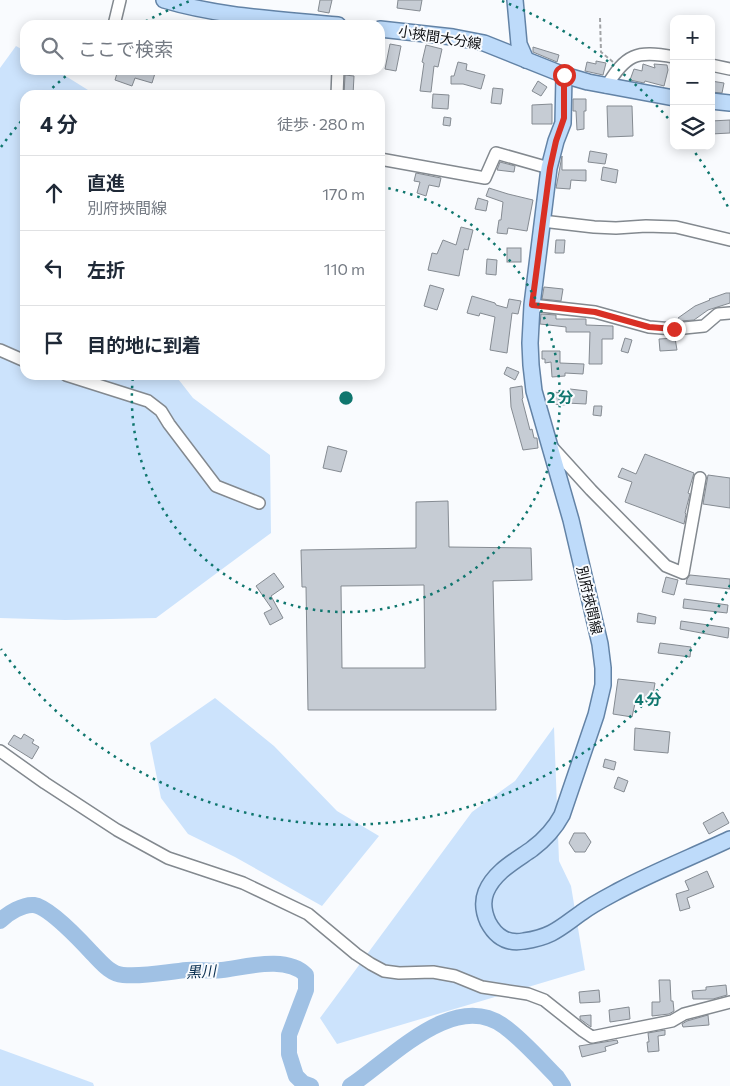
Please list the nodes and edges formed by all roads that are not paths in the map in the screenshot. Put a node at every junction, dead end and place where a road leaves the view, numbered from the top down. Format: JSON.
{"nodes":[{"id":1,"x":120,"y":0,"type":"edge"},
{"id":2,"x":164,"y":0,"type":"edge"},
{"id":3,"x":515,"y":0,"type":"edge"},
{"id":4,"x":115,"y":20,"type":"edge"},
{"id":5,"x":279,"y":20,"type":"edge"},
{"id":6,"x":385,"y":30,"type":"edge"},
{"id":7,"x":670,"y":56,"type":"edge"},
{"id":8,"x":526,"y":60,"type":"junction"},
{"id":9,"x":715,"y":66,"type":"edge"},
{"id":10,"x":730,"y":69,"type":"edge"},
{"id":11,"x":338,"y":75,"type":"edge"},
{"id":12,"x":564,"y":75,"type":"junction"},
{"id":13,"x":606,"y":87,"type":"junction"},
{"id":14,"x":337,"y":90,"type":"edge"},
{"id":15,"x":670,"y":97,"type":"edge"},
{"id":16,"x":715,"y":101,"type":"edge"},
{"id":17,"x":730,"y":103,"type":"edge"},
{"id":18,"x":385,"y":160,"type":"edge"},
{"id":19,"x":550,"y":168,"type":"junction"},
{"id":20,"x":542,"y":220,"type":"junction"},
{"id":21,"x":730,"y":240,"type":"edge"},
{"id":22,"x":532,"y":305,"type":"junction"},
{"id":23,"x":730,"y":313,"type":"edge"},
{"id":24,"x":0,"y":350,"type":"edge"},
{"id":25,"x":20,"y":359,"type":"edge"},
{"id":26,"x":82,"y":380,"type":"edge"},
{"id":27,"x":549,"y":444,"type":"junction"},
{"id":28,"x":700,"y":478,"type":"dead end"},
{"id":29,"x":259,"y":503,"type":"dead end"},
{"id":30,"x":0,"y":751,"type":"edge"},
{"id":31,"x":730,"y":839,"type":"edge"},
{"id":32,"x":730,"y":1002,"type":"edge"}],
"edges":[{"from":1,"to":4,"type":"street"},
{"from":2,"to":5,"type":"main road"},
{"from":3,"to":8,"type":"main road"},
{"from":6,"to":8,"type":"main road","name":"小挾間大分線"},
{"from":7,"to":13,"type":"street"},
{"from":8,"to":12,"type":"main road"},
{"from":9,"to":10,"type":"street"},
{"from":11,"to":14,"type":"street"},
{"from":12,"to":13,"type":"main road"},
{"from":12,"to":19,"type":"main road","name":"別府挾間線"},
{"from":13,"to":15,"type":"main road"},
{"from":16,"to":17,"type":"main road"},
{"from":18,"to":19,"type":"street"},
{"from":19,"to":20,"type":"main road","name":"別府挾間線"},
{"from":20,"to":21,"type":"street"},
{"from":20,"to":22,"type":"main road","name":"別府挾間線"},
{"from":22,"to":23,"type":"street"},
{"from":22,"to":27,"type":"main road","name":"別府挾間線"},
{"from":24,"to":25,"type":"street"},
{"from":26,"to":29,"type":"street"},
{"from":27,"to":28,"type":"street"},
{"from":27,"to":31,"type":"main road","name":"別府挾間線"},
{"from":30,"to":32,"type":"street"}]}
